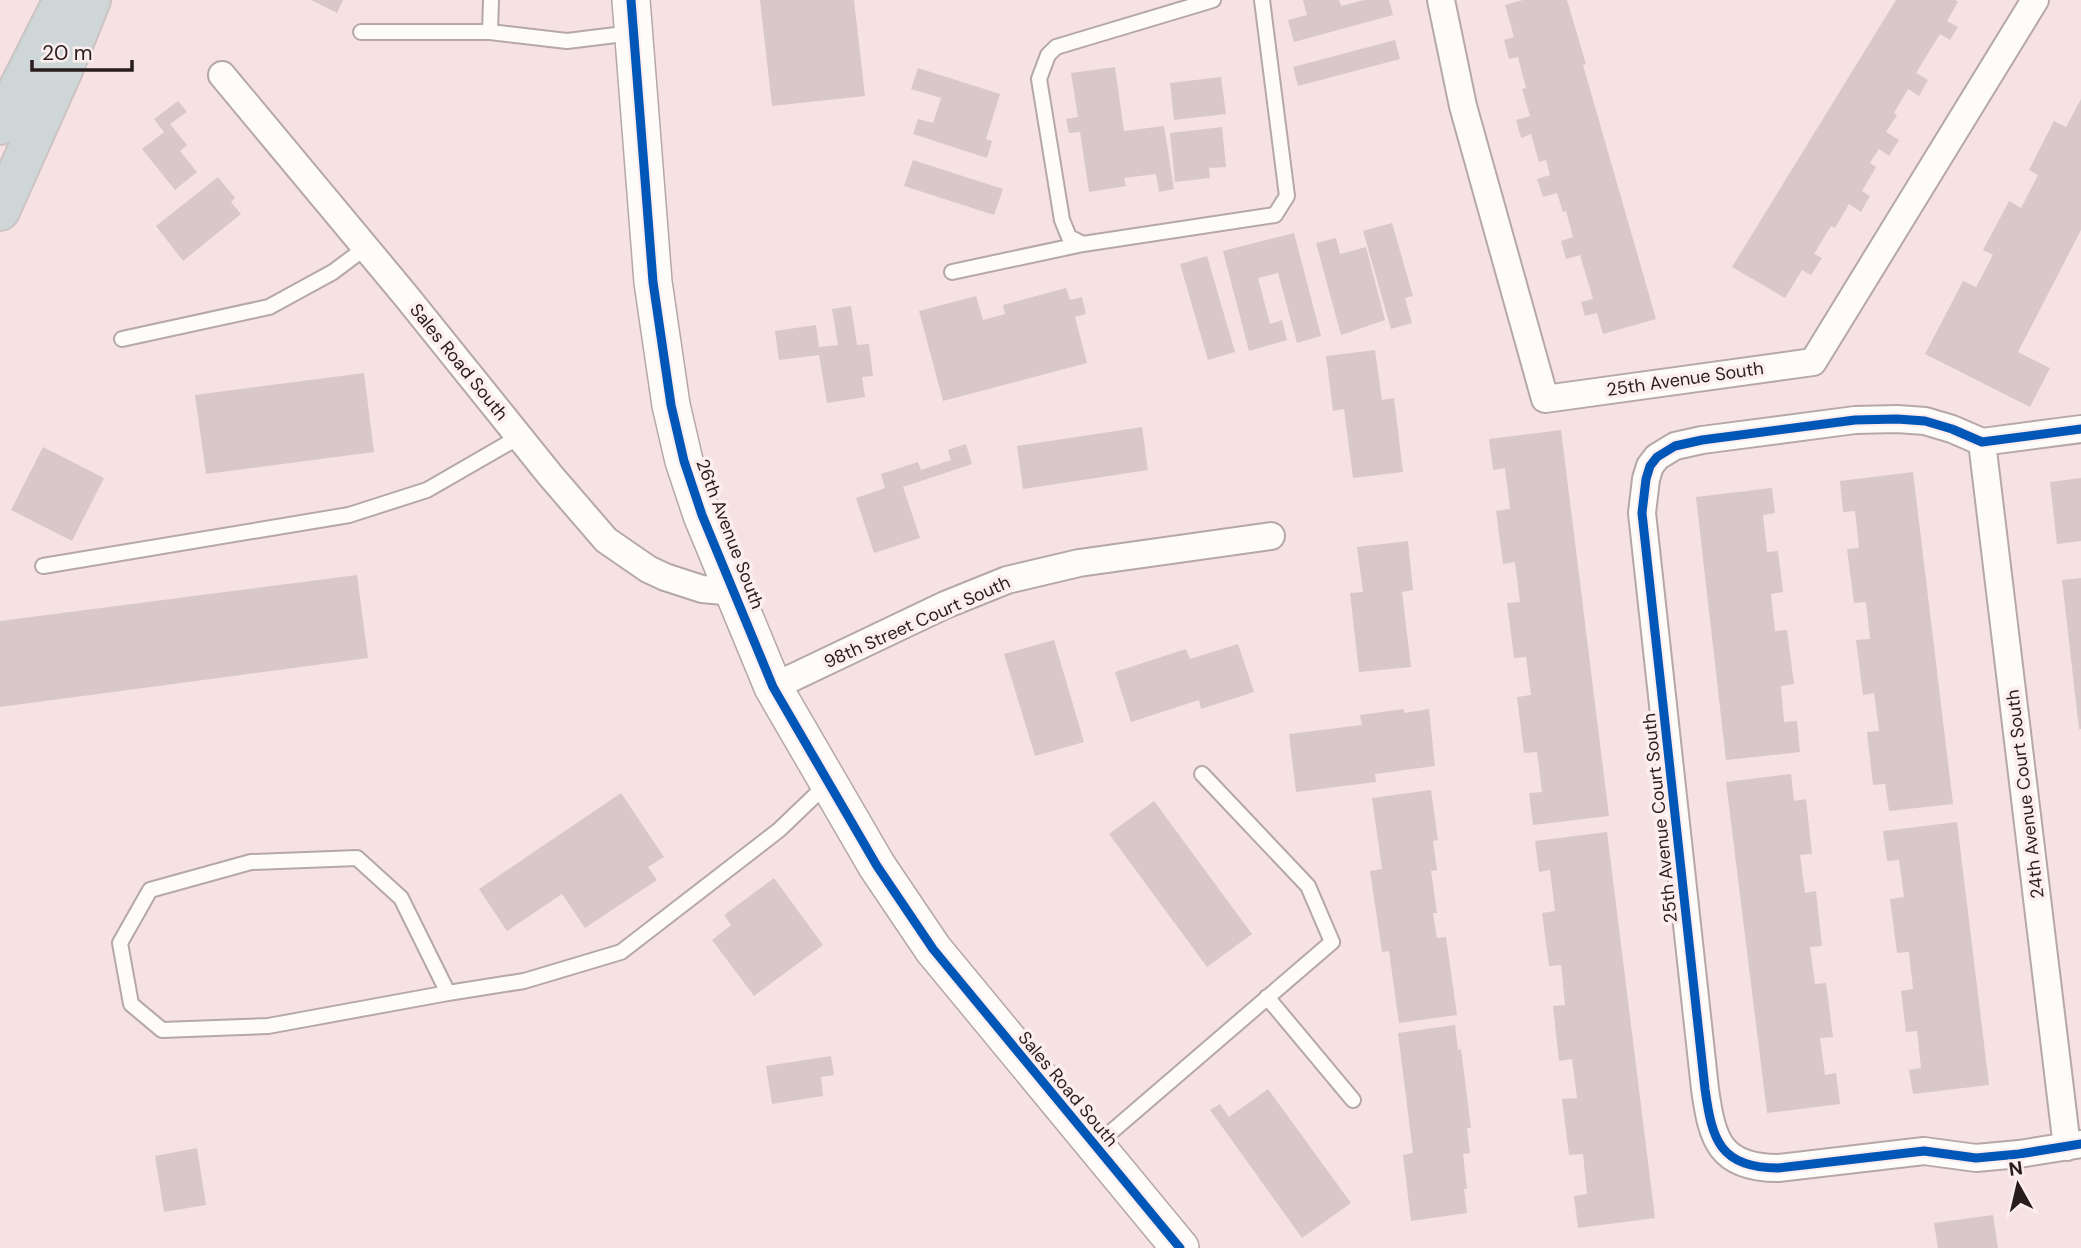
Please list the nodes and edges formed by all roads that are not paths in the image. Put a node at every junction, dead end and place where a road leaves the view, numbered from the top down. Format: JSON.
{"nodes":[{"id":1,"x":62,"y":0,"type":"edge"},
{"id":2,"x":90,"y":0,"type":"edge"},
{"id":3,"x":491,"y":0,"type":"edge"},
{"id":4,"x":1213,"y":0,"type":"edge"},
{"id":5,"x":1262,"y":0,"type":"edge"},
{"id":6,"x":1441,"y":0,"type":"edge"},
{"id":7,"x":2035,"y":0,"type":"edge"},
{"id":8,"x":632,"y":16,"type":"edge"},
{"id":9,"x":361,"y":32,"type":"dead end"},
{"id":10,"x":490,"y":32,"type":"junction"},
{"id":11,"x":222,"y":75,"type":"dead end"},
{"id":12,"x":0,"y":125,"type":"edge"},
{"id":13,"x":0,"y":211,"type":"edge"},
{"id":14,"x":1083,"y":244,"type":"junction"},
{"id":15,"x":365,"y":248,"type":"junction"},
{"id":16,"x":952,"y":272,"type":"dead end"},
{"id":17,"x":122,"y":339,"type":"dead end"},
{"id":18,"x":2081,"y":429,"type":"edge"},
{"id":19,"x":519,"y":437,"type":"junction"},
{"id":20,"x":1982,"y":442,"type":"junction"},
{"id":21,"x":1271,"y":536,"type":"dead end"},
{"id":22,"x":43,"y":566,"type":"dead end"},
{"id":23,"x":734,"y":592,"type":"junction"},
{"id":24,"x":773,"y":687,"type":"junction"},
{"id":25,"x":1202,"y":774,"type":"dead end"},
{"id":26,"x":829,"y":782,"type":"junction"},
{"id":27,"x":933,"y":949,"type":"joint"},
{"id":28,"x":448,"y":993,"type":"junction"},
{"id":29,"x":1267,"y":998,"type":"junction"},
{"id":30,"x":1353,"y":1100,"type":"dead end"},
{"id":31,"x":1095,"y":1146,"type":"junction"},
{"id":32,"x":2074,"y":1146,"type":"edge"},
{"id":33,"x":1180,"y":1248,"type":"edge"}],
"edges":[{"from":1,"to":12,"type":"highway"},
{"from":2,"to":13,"type":"highway"},
{"from":3,"to":10,"type":"lane"},
{"from":4,"to":14,"type":"lane"},
{"from":5,"to":14,"type":"lane"},
{"from":6,"to":7,"type":"street","name":"25th Avenue South"},
{"from":8,"to":10,"type":"lane"},
{"from":8,"to":23,"type":"street","name":"26th Avenue South"},
{"from":9,"to":10,"type":"lane"},
{"from":11,"to":15,"type":"street","name":"Sales Road South"},
{"from":14,"to":16,"type":"lane"},
{"from":15,"to":17,"type":"lane"},
{"from":15,"to":19,"type":"street","name":"Sales Road South"},
{"from":18,"to":20,"type":"street"},
{"from":19,"to":22,"type":"lane"},
{"from":19,"to":23,"type":"street","name":"Sales Road South"},
{"from":20,"to":32,"type":"street","name":"24th Avenue Court South"},
{"from":20,"to":32,"type":"street","name":"25th Avenue Court South"},
{"from":21,"to":24,"type":"street","name":"98th Street Court South"},
{"from":23,"to":24,"type":"street","name":"26th Avenue South"},
{"from":24,"to":26,"type":"street","name":"26th Avenue South"},
{"from":25,"to":29,"type":"lane"},
{"from":26,"to":27,"type":"street","name":"26th Avenue South"},
{"from":26,"to":28,"type":"lane"},
{"from":27,"to":31,"type":"street","name":"Sales Road South"},
{"from":28,"to":28,"type":"lane"},
{"from":29,"to":30,"type":"lane"},
{"from":29,"to":31,"type":"lane"},
{"from":31,"to":33,"type":"street","name":"Sales Road South"}]}
